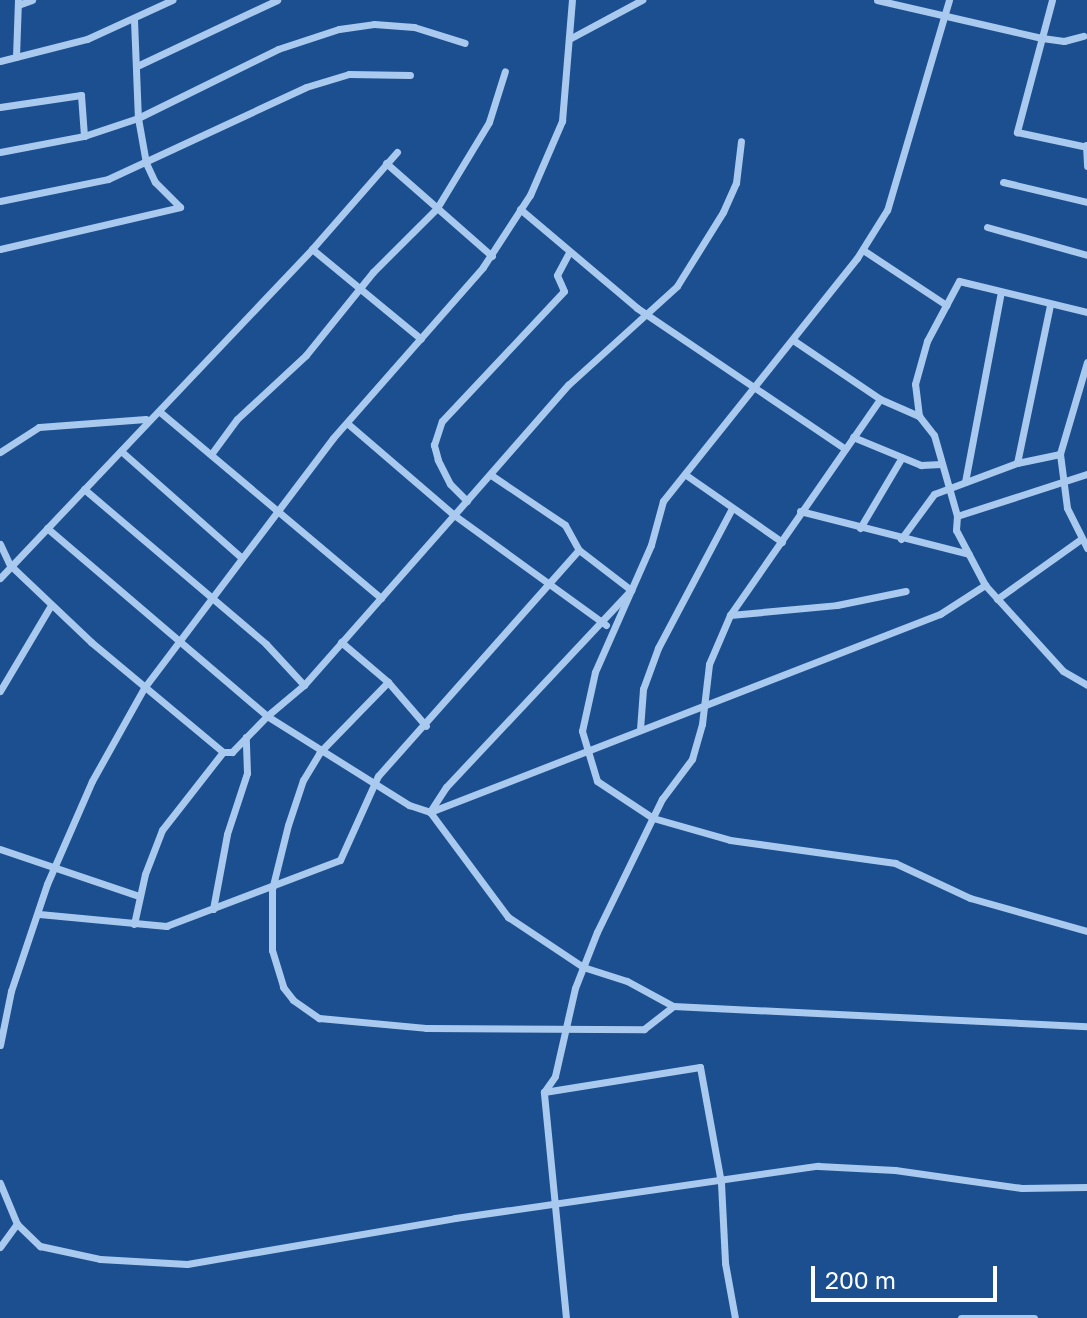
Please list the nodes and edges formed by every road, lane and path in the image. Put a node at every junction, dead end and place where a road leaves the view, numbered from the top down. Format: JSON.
{"nodes":[{"id":1,"x":32,"y":0,"type":"edge"},
{"id":2,"x":172,"y":0,"type":"edge"},
{"id":3,"x":277,"y":0,"type":"edge"},
{"id":4,"x":572,"y":0,"type":"edge"},
{"id":5,"x":642,"y":0,"type":"edge"},
{"id":6,"x":877,"y":0,"type":"edge"},
{"id":7,"x":949,"y":0,"type":"edge"},
{"id":8,"x":1052,"y":0,"type":"edge"},
{"id":9,"x":18,"y":3,"type":"edge"},
{"id":10,"x":945,"y":18,"type":"junction"},
{"id":11,"x":134,"y":20,"type":"junction"},
{"id":12,"x":1083,"y":36,"type":"dead end"},
{"id":13,"x":571,"y":38,"type":"junction"},
{"id":14,"x":1042,"y":38,"type":"junction"},
{"id":15,"x":465,"y":43,"type":"dead end"},
{"id":16,"x":16,"y":57,"type":"junction"},
{"id":17,"x":0,"y":61,"type":"edge"},
{"id":18,"x":137,"y":66,"type":"junction"},
{"id":19,"x":505,"y":71,"type":"dead end"},
{"id":20,"x":410,"y":75,"type":"dead end"},
{"id":21,"x":0,"y":107,"type":"edge"},
{"id":22,"x":138,"y":118,"type":"junction"},
{"id":23,"x":84,"y":136,"type":"junction"},
{"id":24,"x":741,"y":141,"type":"dead end"},
{"id":25,"x":1086,"y":146,"type":"edge"},
{"id":26,"x":0,"y":152,"type":"edge"},
{"id":27,"x":397,"y":152,"type":"dead end"},
{"id":28,"x":146,"y":163,"type":"junction"},
{"id":29,"x":386,"y":163,"type":"junction"},
{"id":30,"x":1087,"y":166,"type":"edge"},
{"id":31,"x":1003,"y":182,"type":"dead end"},
{"id":32,"x":0,"y":201,"type":"edge"},
{"id":33,"x":1087,"y":202,"type":"edge"},
{"id":34,"x":437,"y":208,"type":"junction"},
{"id":35,"x":520,"y":209,"type":"junction"},
{"id":36,"x":987,"y":227,"type":"dead end"},
{"id":37,"x":0,"y":249,"type":"edge"},
{"id":38,"x":312,"y":249,"type":"junction"},
{"id":39,"x":863,"y":250,"type":"junction"},
{"id":40,"x":569,"y":252,"type":"junction"},
{"id":41,"x":1087,"y":255,"type":"edge"},
{"id":42,"x":492,"y":256,"type":"junction"},
{"id":43,"x":359,"y":290,"type":"junction"},
{"id":44,"x":1001,"y":292,"type":"junction"},
{"id":45,"x":946,"y":305,"type":"junction"},
{"id":46,"x":1050,"y":305,"type":"junction"},
{"id":47,"x":1087,"y":312,"type":"edge"},
{"id":48,"x":645,"y":313,"type":"junction"},
{"id":49,"x":421,"y":339,"type":"junction"},
{"id":50,"x":793,"y":340,"type":"junction"},
{"id":51,"x":1087,"y":362,"type":"edge"},
{"id":52,"x":753,"y":385,"type":"junction"},
{"id":53,"x":880,"y":399,"type":"junction"},
{"id":54,"x":160,"y":412,"type":"junction"},
{"id":55,"x":919,"y":416,"type":"junction"},
{"id":56,"x":146,"y":419,"type":"junction"},
{"id":57,"x":347,"y":423,"type":"junction"},
{"id":58,"x":853,"y":437,"type":"junction"},
{"id":59,"x":845,"y":449,"type":"junction"},
{"id":60,"x":121,"y":451,"type":"junction"},
{"id":61,"x":0,"y":452,"type":"edge"},
{"id":62,"x":212,"y":453,"type":"junction"},
{"id":63,"x":1060,"y":454,"type":"junction"},
{"id":64,"x":902,"y":457,"type":"junction"},
{"id":65,"x":1017,"y":463,"type":"junction"},
{"id":66,"x":941,"y":464,"type":"junction"},
{"id":67,"x":1087,"y":474,"type":"edge"},
{"id":68,"x":491,"y":475,"type":"junction"},
{"id":69,"x":686,"y":475,"type":"junction"},
{"id":70,"x":965,"y":482,"type":"junction"},
{"id":71,"x":1063,"y":482,"type":"junction"},
{"id":72,"x":949,"y":488,"type":"junction"},
{"id":73,"x":84,"y":489,"type":"junction"},
{"id":74,"x":467,"y":501,"type":"junction"},
{"id":75,"x":732,"y":508,"type":"junction"},
{"id":76,"x":800,"y":511,"type":"junction"},
{"id":77,"x":278,"y":514,"type":"junction"},
{"id":78,"x":454,"y":515,"type":"junction"},
{"id":79,"x":957,"y":516,"type":"junction"},
{"id":80,"x":47,"y":528,"type":"junction"},
{"id":81,"x":860,"y":528,"type":"junction"},
{"id":82,"x":901,"y":539,"type":"junction"},
{"id":83,"x":1081,"y":539,"type":"junction"},
{"id":84,"x":782,"y":542,"type":"junction"},
{"id":85,"x":0,"y":544,"type":"edge"},
{"id":86,"x":1087,"y":548,"type":"edge"},
{"id":87,"x":579,"y":550,"type":"junction"},
{"id":88,"x":969,"y":554,"type":"junction"},
{"id":89,"x":241,"y":557,"type":"junction"},
{"id":90,"x":10,"y":565,"type":"junction"},
{"id":91,"x":0,"y":578,"type":"edge"},
{"id":92,"x":985,"y":585,"type":"junction"},
{"id":93,"x":553,"y":586,"type":"junction"},
{"id":94,"x":631,"y":590,"type":"junction"},
{"id":95,"x":906,"y":591,"type":"dead end"},
{"id":96,"x":210,"y":595,"type":"junction"},
{"id":97,"x":381,"y":598,"type":"junction"},
{"id":98,"x":997,"y":599,"type":"junction"},
{"id":99,"x":51,"y":605,"type":"junction"},
{"id":100,"x":730,"y":615,"type":"junction"},
{"id":101,"x":603,"y":622,"type":"junction"},
{"id":102,"x":611,"y":628,"type":"junction"},
{"id":103,"x":176,"y":642,"type":"junction"},
{"id":104,"x":341,"y":642,"type":"junction"},
{"id":105,"x":388,"y":682,"type":"junction"},
{"id":106,"x":304,"y":685,"type":"junction"},
{"id":107,"x":1087,"y":685,"type":"edge"},
{"id":108,"x":144,"y":688,"type":"junction"},
{"id":109,"x":0,"y":691,"type":"edge"},
{"id":110,"x":704,"y":707,"type":"junction"},
{"id":111,"x":267,"y":716,"type":"junction"},
{"id":112,"x":426,"y":726,"type":"junction"},
{"id":113,"x":640,"y":729,"type":"junction"},
{"id":114,"x":246,"y":737,"type":"junction"},
{"id":115,"x":223,"y":752,"type":"junction"},
{"id":116,"x":320,"y":752,"type":"junction"},
{"id":117,"x":587,"y":753,"type":"junction"},
{"id":118,"x":375,"y":783,"type":"junction"},
{"id":119,"x":430,"y":812,"type":"junction"},
{"id":120,"x":653,"y":818,"type":"junction"},
{"id":121,"x":0,"y":849,"type":"edge"},
{"id":122,"x":53,"y":870,"type":"junction"},
{"id":123,"x":272,"y":889,"type":"junction"},
{"id":124,"x":139,"y":896,"type":"junction"},
{"id":125,"x":213,"y":909,"type":"junction"},
{"id":126,"x":39,"y":914,"type":"junction"},
{"id":127,"x":134,"y":924,"type":"junction"},
{"id":128,"x":1087,"y":931,"type":"edge"},
{"id":129,"x":583,"y":967,"type":"junction"},
{"id":130,"x":0,"y":990,"type":"edge"},
{"id":131,"x":11,"y":991,"type":"junction"},
{"id":132,"x":673,"y":1006,"type":"junction"},
{"id":133,"x":1087,"y":1026,"type":"edge"},
{"id":134,"x":565,"y":1029,"type":"junction"},
{"id":135,"x":0,"y":1045,"type":"edge"},
{"id":136,"x":544,"y":1092,"type":"junction"},
{"id":137,"x":0,"y":1183,"type":"edge"},
{"id":138,"x":721,"y":1183,"type":"junction"},
{"id":139,"x":1087,"y":1187,"type":"edge"},
{"id":140,"x":555,"y":1203,"type":"junction"},
{"id":141,"x":17,"y":1224,"type":"junction"},
{"id":142,"x":0,"y":1247,"type":"edge"},
{"id":143,"x":566,"y":1318,"type":"edge"},
{"id":144,"x":735,"y":1318,"type":"edge"},
{"id":145,"x":961,"y":1318,"type":"edge"},
{"id":146,"x":1034,"y":1318,"type":"edge"}],
"edges":[{"from":1,"to":9,"type":"street"},
{"from":2,"to":11,"type":"street"},
{"from":3,"to":18,"type":"street"},
{"from":4,"to":13,"type":"street"},
{"from":5,"to":13,"type":"street"},
{"from":6,"to":10,"type":"street"},
{"from":7,"to":10,"type":"street"},
{"from":8,"to":14,"type":"street"},
{"from":9,"to":16,"type":"street"},
{"from":10,"to":14,"type":"street"},
{"from":10,"to":39,"type":"street"},
{"from":11,"to":16,"type":"street"},
{"from":11,"to":18,"type":"street"},
{"from":12,"to":14,"type":"street"},
{"from":13,"to":35,"type":"street"},
{"from":14,"to":25,"type":"street"},
{"from":15,"to":22,"type":"street"},
{"from":16,"to":17,"type":"street"},
{"from":18,"to":22,"type":"street"},
{"from":19,"to":34,"type":"street"},
{"from":20,"to":28,"type":"street"},
{"from":21,"to":23,"type":"street"},
{"from":22,"to":23,"type":"street"},
{"from":22,"to":28,"type":"street"},
{"from":23,"to":26,"type":"street"},
{"from":24,"to":48,"type":"street"},
{"from":25,"to":30,"type":"street"},
{"from":27,"to":29,"type":"street"},
{"from":28,"to":32,"type":"street"},
{"from":28,"to":37,"type":"street"},
{"from":29,"to":34,"type":"street"},
{"from":29,"to":38,"type":"street"},
{"from":31,"to":33,"type":"street"},
{"from":34,"to":42,"type":"street"},
{"from":34,"to":43,"type":"street"},
{"from":35,"to":40,"type":"street"},
{"from":35,"to":42,"type":"street"},
{"from":36,"to":41,"type":"street"},
{"from":38,"to":43,"type":"street"},
{"from":38,"to":54,"type":"street"},
{"from":39,"to":45,"type":"street"},
{"from":39,"to":50,"type":"street"},
{"from":40,"to":48,"type":"street"},
{"from":40,"to":74,"type":"street"},
{"from":42,"to":49,"type":"street"},
{"from":43,"to":49,"type":"street"},
{"from":43,"to":62,"type":"street"},
{"from":44,"to":45,"type":"street"},
{"from":44,"to":46,"type":"street"},
{"from":44,"to":70,"type":"street"},
{"from":45,"to":55,"type":"street"},
{"from":46,"to":47,"type":"street"},
{"from":46,"to":65,"type":"street"},
{"from":48,"to":52,"type":"street"},
{"from":48,"to":68,"type":"street"},
{"from":49,"to":57,"type":"street"},
{"from":50,"to":52,"type":"street"},
{"from":50,"to":53,"type":"street"},
{"from":51,"to":63,"type":"street"},
{"from":52,"to":59,"type":"street"},
{"from":52,"to":69,"type":"street"},
{"from":53,"to":55,"type":"street"},
{"from":53,"to":58,"type":"street"},
{"from":54,"to":56,"type":"street"},
{"from":54,"to":62,"type":"street"},
{"from":55,"to":66,"type":"street"},
{"from":56,"to":60,"type":"street"},
{"from":56,"to":61,"type":"street"},
{"from":57,"to":77,"type":"street"},
{"from":57,"to":78,"type":"street"},
{"from":58,"to":59,"type":"street"},
{"from":58,"to":64,"type":"street"},
{"from":59,"to":76,"type":"street"},
{"from":60,"to":73,"type":"street"},
{"from":60,"to":89,"type":"street"},
{"from":62,"to":77,"type":"street"},
{"from":63,"to":65,"type":"street"},
{"from":63,"to":71,"type":"street"},
{"from":64,"to":66,"type":"street"},
{"from":64,"to":81,"type":"street"},
{"from":65,"to":70,"type":"street"},
{"from":66,"to":72,"type":"street"},
{"from":67,"to":71,"type":"street"},
{"from":68,"to":74,"type":"street"},
{"from":68,"to":87,"type":"street"},
{"from":69,"to":75,"type":"street"},
{"from":69,"to":94,"type":"street"},
{"from":70,"to":72,"type":"street"},
{"from":71,"to":79,"type":"street"},
{"from":71,"to":83,"type":"street"},
{"from":72,"to":79,"type":"street"},
{"from":72,"to":82,"type":"street"},
{"from":73,"to":80,"type":"street"},
{"from":73,"to":96,"type":"street"},
{"from":74,"to":78,"type":"street"},
{"from":75,"to":84,"type":"street"},
{"from":75,"to":113,"type":"street"},
{"from":76,"to":81,"type":"street"},
{"from":76,"to":84,"type":"street"},
{"from":77,"to":89,"type":"street"},
{"from":77,"to":97,"type":"street"},
{"from":78,"to":93,"type":"street"},
{"from":78,"to":97,"type":"street"},
{"from":79,"to":88,"type":"street"},
{"from":80,"to":90,"type":"street"},
{"from":80,"to":103,"type":"street"},
{"from":81,"to":82,"type":"street"},
{"from":82,"to":88,"type":"street"},
{"from":83,"to":86,"type":"street"},
{"from":83,"to":98,"type":"street"},
{"from":84,"to":100,"type":"street"},
{"from":85,"to":90,"type":"street"},
{"from":87,"to":93,"type":"street"},
{"from":87,"to":94,"type":"street"},
{"from":88,"to":92,"type":"street"},
{"from":89,"to":96,"type":"street"},
{"from":90,"to":91,"type":"street"},
{"from":90,"to":99,"type":"street"},
{"from":92,"to":98,"type":"street"},
{"from":92,"to":110,"type":"street"},
{"from":93,"to":101,"type":"street"},
{"from":93,"to":112,"type":"street"},
{"from":94,"to":101,"type":"street"},
{"from":94,"to":102,"type":"street"},
{"from":95,"to":100,"type":"street"},
{"from":96,"to":103,"type":"street"},
{"from":96,"to":106,"type":"street"},
{"from":97,"to":104,"type":"street"},
{"from":98,"to":107,"type":"street"},
{"from":99,"to":108,"type":"street"},
{"from":99,"to":109,"type":"street"},
{"from":100,"to":110,"type":"street"},
{"from":101,"to":102,"type":"street"},
{"from":101,"to":119,"type":"street"},
{"from":102,"to":117,"type":"street"},
{"from":103,"to":108,"type":"street"},
{"from":103,"to":111,"type":"street"},
{"from":104,"to":105,"type":"street"},
{"from":104,"to":106,"type":"street"},
{"from":105,"to":112,"type":"street"},
{"from":105,"to":116,"type":"street"},
{"from":106,"to":111,"type":"street"},
{"from":108,"to":115,"type":"street"},
{"from":108,"to":122,"type":"street"},
{"from":110,"to":113,"type":"street"},
{"from":110,"to":120,"type":"street"},
{"from":111,"to":114,"type":"street"},
{"from":111,"to":116,"type":"street"},
{"from":112,"to":118,"type":"street"},
{"from":113,"to":117,"type":"street"},
{"from":114,"to":115,"type":"street"},
{"from":114,"to":125,"type":"street"},
{"from":115,"to":124,"type":"street"},
{"from":116,"to":118,"type":"street"},
{"from":116,"to":123,"type":"street"},
{"from":117,"to":119,"type":"street"},
{"from":117,"to":120,"type":"street"},
{"from":118,"to":119,"type":"street"},
{"from":118,"to":123,"type":"street"},
{"from":119,"to":129,"type":"street"},
{"from":120,"to":128,"type":"street"},
{"from":120,"to":129,"type":"street"},
{"from":121,"to":122,"type":"street"},
{"from":122,"to":124,"type":"street"},
{"from":122,"to":126,"type":"street"},
{"from":123,"to":125,"type":"street"},
{"from":123,"to":134,"type":"street"},
{"from":124,"to":127,"type":"street"},
{"from":125,"to":127,"type":"street"},
{"from":126,"to":127,"type":"street"},
{"from":126,"to":131,"type":"street"},
{"from":129,"to":132,"type":"street"},
{"from":129,"to":134,"type":"street"},
{"from":130,"to":131,"type":"street"},
{"from":131,"to":135,"type":"street"},
{"from":132,"to":133,"type":"street"},
{"from":132,"to":134,"type":"street"},
{"from":134,"to":136,"type":"street"},
{"from":136,"to":138,"type":"street"},
{"from":136,"to":140,"type":"street"},
{"from":137,"to":141,"type":"street"},
{"from":138,"to":139,"type":"street"},
{"from":138,"to":140,"type":"street"},
{"from":138,"to":144,"type":"street"},
{"from":140,"to":141,"type":"street"},
{"from":140,"to":143,"type":"street"},
{"from":141,"to":142,"type":"street"},
{"from":145,"to":146,"type":"street"}]}
